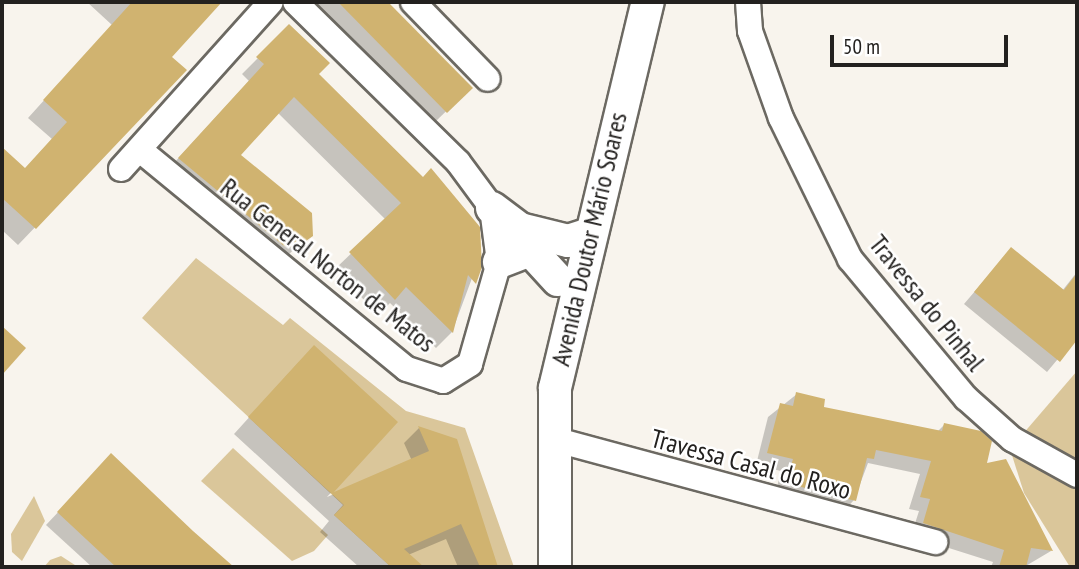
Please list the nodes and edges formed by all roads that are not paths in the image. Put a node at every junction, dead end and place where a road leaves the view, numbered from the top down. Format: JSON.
{"nodes":[{"id":1,"x":271,"y":2,"type":"edge"},
{"id":2,"x":295,"y":2,"type":"edge"},
{"id":3,"x":413,"y":2,"type":"edge"},
{"id":4,"x":648,"y":2,"type":"edge"},
{"id":5,"x":748,"y":2,"type":"edge"},
{"id":6,"x":488,"y":79,"type":"dead end"},
{"id":7,"x":140,"y":150,"type":"junction"},
{"id":8,"x":121,"y":169,"type":"dead end"},
{"id":9,"x":492,"y":208,"type":"junction"},
{"id":10,"x":579,"y":237,"type":"junction"},
{"id":11,"x":533,"y":249,"type":"junction"},
{"id":12,"x":499,"y":262,"type":"junction"},
{"id":13,"x":558,"y":280,"type":"junction"},
{"id":14,"x":555,"y":388,"type":"junction"},
{"id":15,"x":553,"y":439,"type":"junction"},
{"id":16,"x":1077,"y":475,"type":"edge"},
{"id":17,"x":935,"y":542,"type":"dead end"},
{"id":18,"x":555,"y":567,"type":"edge"}],
"edges":[{"from":1,"to":7,"type":"street"},
{"from":2,"to":9,"type":"street"},
{"from":3,"to":6,"type":"street"},
{"from":4,"to":10,"type":"street","name":"Avenida Doutor Mário Soares"},
{"from":5,"to":16,"type":"street","name":"Travessa do Pinhal"},
{"from":7,"to":8,"type":"street"},
{"from":7,"to":12,"type":"street","name":"Rua General Norton de Matos"},
{"from":9,"to":10,"type":"street"},
{"from":9,"to":11,"type":"street"},
{"from":9,"to":12,"type":"street"},
{"from":10,"to":13,"type":"street","name":"Avenida Doutor Mário Soares"},
{"from":10,"to":14,"type":"street","name":"Avenida Doutor Mário Soares"},
{"from":11,"to":12,"type":"street"},
{"from":11,"to":13,"type":"street"},
{"from":13,"to":14,"type":"street","name":"Avenida Doutor Mário Soares"},
{"from":14,"to":15,"type":"street","name":"Avenida Doutor Mário Soares"},
{"from":15,"to":17,"type":"street","name":"Travessa Casal do Roxo"},
{"from":15,"to":18,"type":"street","name":"Avenida Doutor Mário Soares"}]}
